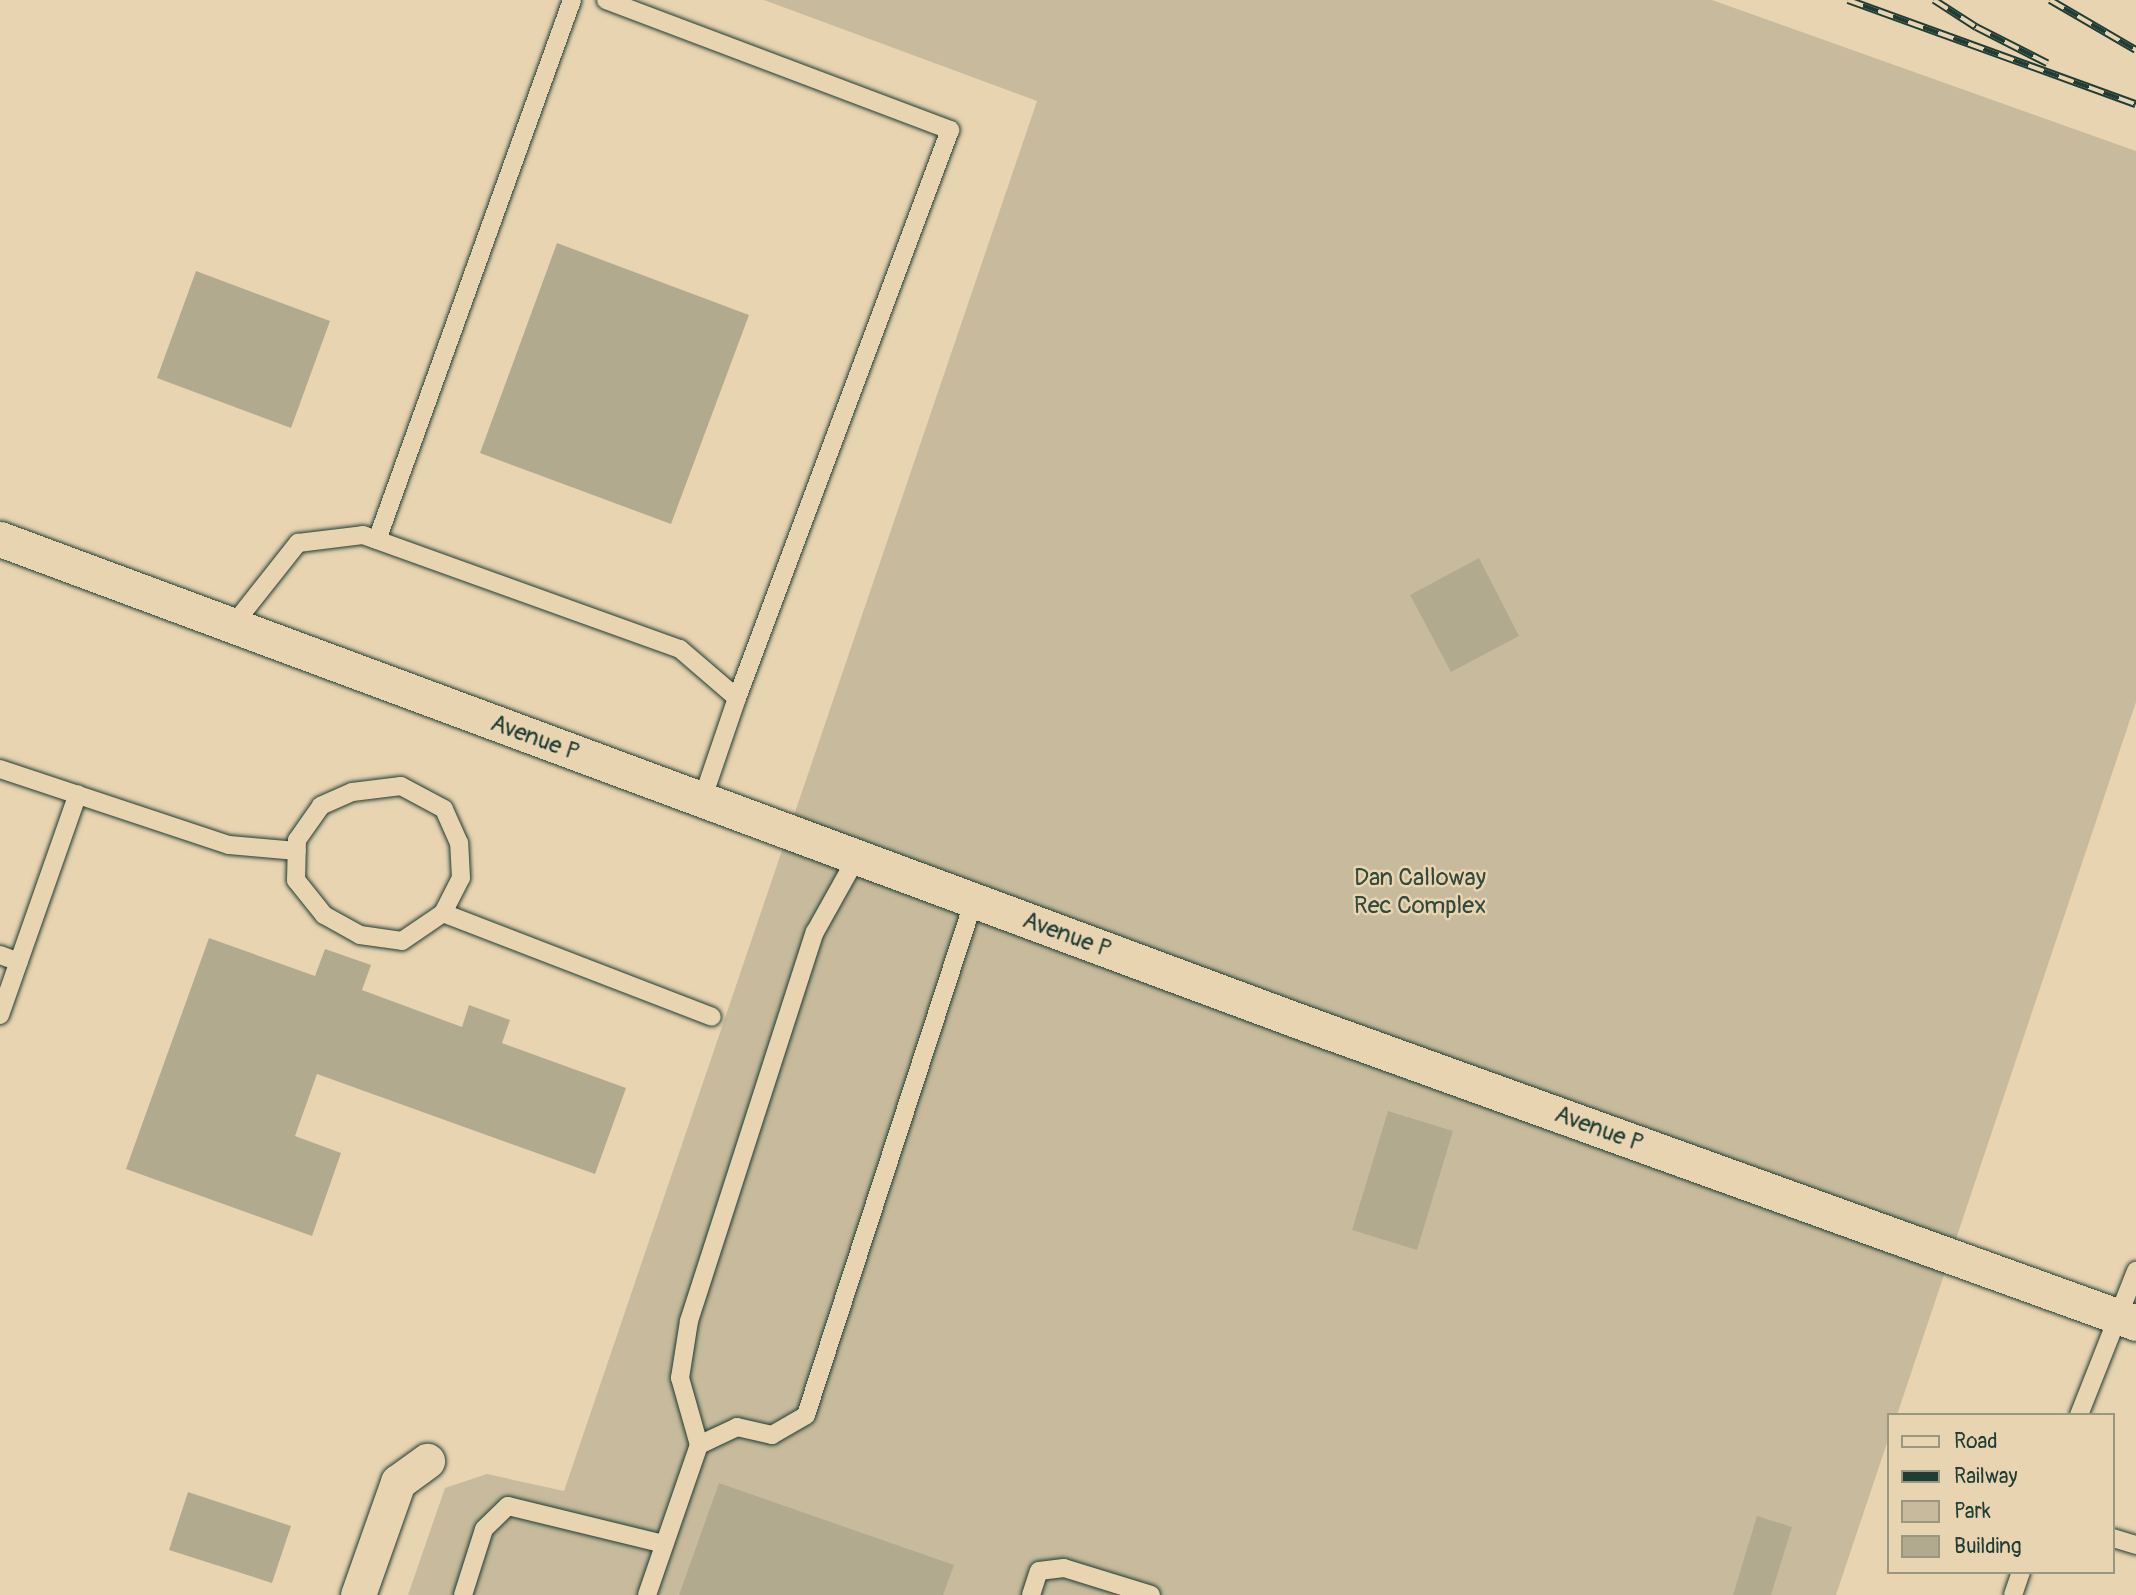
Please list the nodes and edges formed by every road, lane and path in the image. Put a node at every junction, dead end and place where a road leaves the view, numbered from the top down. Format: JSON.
{"nodes":[{"id":1,"x":572,"y":0,"type":"edge"},
{"id":2,"x":606,"y":0,"type":"edge"},
{"id":3,"x":0,"y":539,"type":"edge"},
{"id":4,"x":377,"y":540,"type":"junction"},
{"id":5,"x":233,"y":625,"type":"junction"},
{"id":6,"x":737,"y":698,"type":"junction"},
{"id":7,"x":0,"y":769,"type":"edge"},
{"id":8,"x":78,"y":794,"type":"junction"},
{"id":9,"x":702,"y":800,"type":"junction"},
{"id":10,"x":297,"y":851,"type":"junction"},
{"id":11,"x":857,"y":857,"type":"junction"},
{"id":12,"x":974,"y":900,"type":"junction"},
{"id":13,"x":443,"y":913,"type":"junction"},
{"id":14,"x":0,"y":955,"type":"edge"},
{"id":15,"x":19,"y":962,"type":"junction"},
{"id":16,"x":0,"y":1015,"type":"edge"},
{"id":17,"x":712,"y":1017,"type":"dead end"},
{"id":18,"x":2136,"y":1272,"type":"edge"},
{"id":19,"x":2126,"y":1319,"type":"edge"},
{"id":20,"x":2080,"y":1413,"type":"edge"},
{"id":21,"x":699,"y":1445,"type":"junction"},
{"id":22,"x":427,"y":1461,"type":"dead end"},
{"id":23,"x":2115,"y":1539,"type":"edge"},
{"id":24,"x":664,"y":1544,"type":"junction"},
{"id":25,"x":2136,"y":1545,"type":"edge"},
{"id":26,"x":2020,"y":1574,"type":"edge"},
{"id":27,"x":358,"y":1595,"type":"edge"},
{"id":28,"x":464,"y":1595,"type":"edge"},
{"id":29,"x":647,"y":1595,"type":"edge"},
{"id":30,"x":1031,"y":1595,"type":"edge"},
{"id":31,"x":1151,"y":1595,"type":"edge"},
{"id":32,"x":2013,"y":1595,"type":"edge"}],
"edges":[{"from":1,"to":4,"type":"lane"},
{"from":2,"to":6,"type":"lane"},
{"from":3,"to":5,"type":"street","name":"Avenue P"},
{"from":4,"to":5,"type":"lane"},
{"from":4,"to":6,"type":"lane"},
{"from":5,"to":9,"type":"street","name":"Avenue P"},
{"from":6,"to":9,"type":"lane"},
{"from":7,"to":8,"type":"lane"},
{"from":8,"to":10,"type":"lane"},
{"from":8,"to":15,"type":"lane"},
{"from":9,"to":11,"type":"street","name":"Avenue P"},
{"from":10,"to":13,"type":"lane"},
{"from":10,"to":13,"type":"lane"},
{"from":11,"to":12,"type":"street","name":"Avenue P"},
{"from":11,"to":21,"type":"lane"},
{"from":12,"to":19,"type":"street","name":"Avenue P"},
{"from":12,"to":21,"type":"lane"},
{"from":13,"to":17,"type":"lane"},
{"from":14,"to":15,"type":"lane"},
{"from":15,"to":16,"type":"lane"},
{"from":18,"to":19,"type":"lane"},
{"from":19,"to":20,"type":"lane"},
{"from":21,"to":24,"type":"lane"},
{"from":22,"to":27,"type":"street"},
{"from":23,"to":25,"type":"lane"},
{"from":24,"to":28,"type":"lane"},
{"from":24,"to":29,"type":"lane"},
{"from":26,"to":32,"type":"lane"},
{"from":30,"to":31,"type":"lane"}]}
